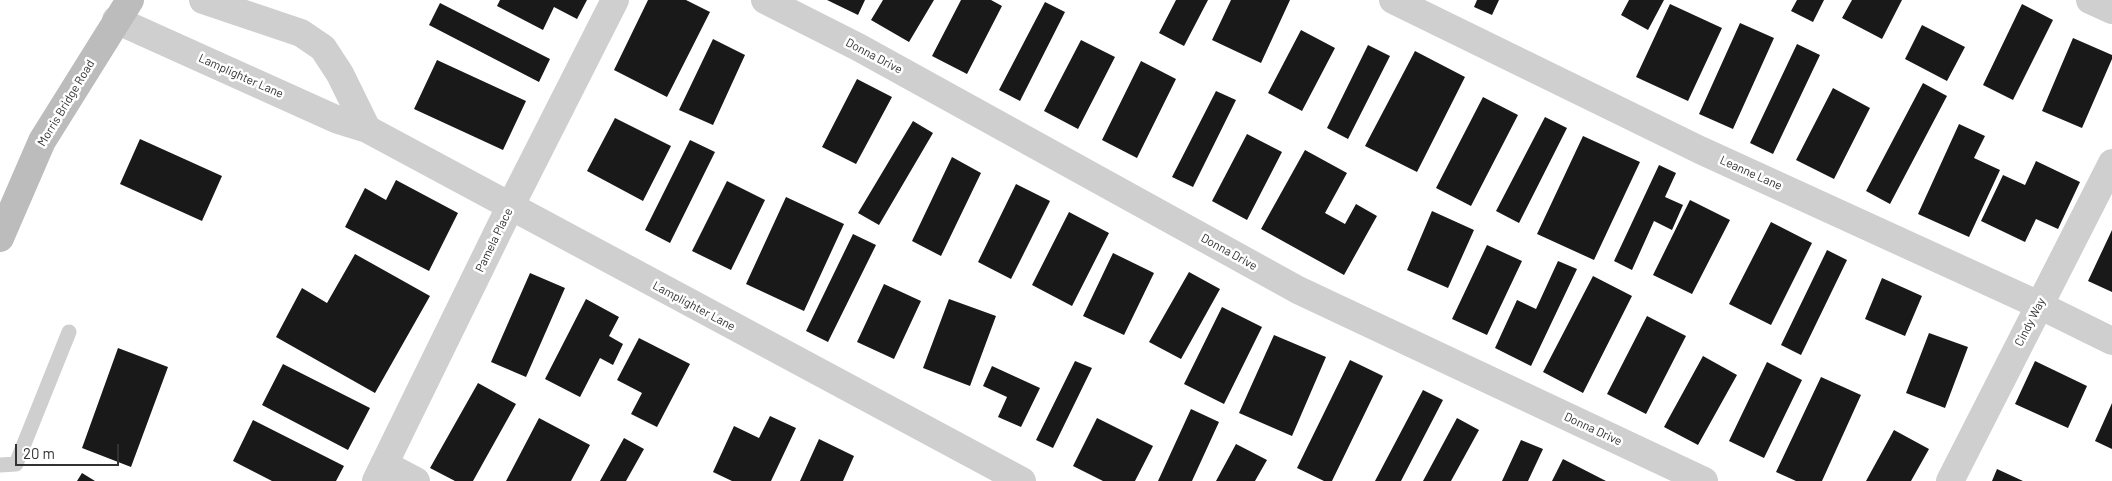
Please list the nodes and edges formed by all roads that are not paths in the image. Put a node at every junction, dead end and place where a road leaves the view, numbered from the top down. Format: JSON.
{"nodes":[{"id":1,"x":203,"y":0,"type":"edge"},
{"id":2,"x":615,"y":0,"type":"edge"},
{"id":3,"x":765,"y":0,"type":"edge"},
{"id":4,"x":1393,"y":0,"type":"edge"},
{"id":5,"x":2090,"y":0,"type":"edge"},
{"id":6,"x":123,"y":10,"type":"edge"},
{"id":7,"x":2112,"y":10,"type":"edge"},
{"id":8,"x":367,"y":128,"type":"junction"},
{"id":9,"x":2112,"y":164,"type":"edge"},
{"id":10,"x":510,"y":207,"type":"junction"},
{"id":11,"x":0,"y":238,"type":"edge"},
{"id":12,"x":2039,"y":305,"type":"junction"},
{"id":13,"x":69,"y":332,"type":"dead end"},
{"id":14,"x":2112,"y":341,"type":"edge"},
{"id":15,"x":0,"y":465,"type":"edge"},
{"id":16,"x":380,"y":473,"type":"edge"},
{"id":17,"x":416,"y":481,"type":"edge"},
{"id":18,"x":1022,"y":481,"type":"edge"},
{"id":19,"x":1704,"y":481,"type":"edge"},
{"id":20,"x":1950,"y":481,"type":"edge"}],
"edges":[{"from":1,"to":8,"type":"street"},
{"from":2,"to":10,"type":"street","name":"Pamela Place"},
{"from":3,"to":19,"type":"street","name":"Donna Drive"},
{"from":4,"to":12,"type":"street","name":"Leanne Lane"},
{"from":5,"to":7,"type":"street"},
{"from":6,"to":8,"type":"street","name":"Lamplighter Lane"},
{"from":6,"to":11,"type":"street","name":"Morris Bridge Road"},
{"from":8,"to":10,"type":"street","name":"Lamplighter Lane"},
{"from":9,"to":12,"type":"street","name":"Cindy Way"},
{"from":10,"to":16,"type":"street","name":"Pamela Place"},
{"from":10,"to":18,"type":"street","name":"Lamplighter Lane"},
{"from":12,"to":14,"type":"street","name":"Leanne Lane"},
{"from":12,"to":20,"type":"street","name":"Cindy Way"},
{"from":13,"to":15,"type":"lane"},
{"from":16,"to":17,"type":"street"}]}
